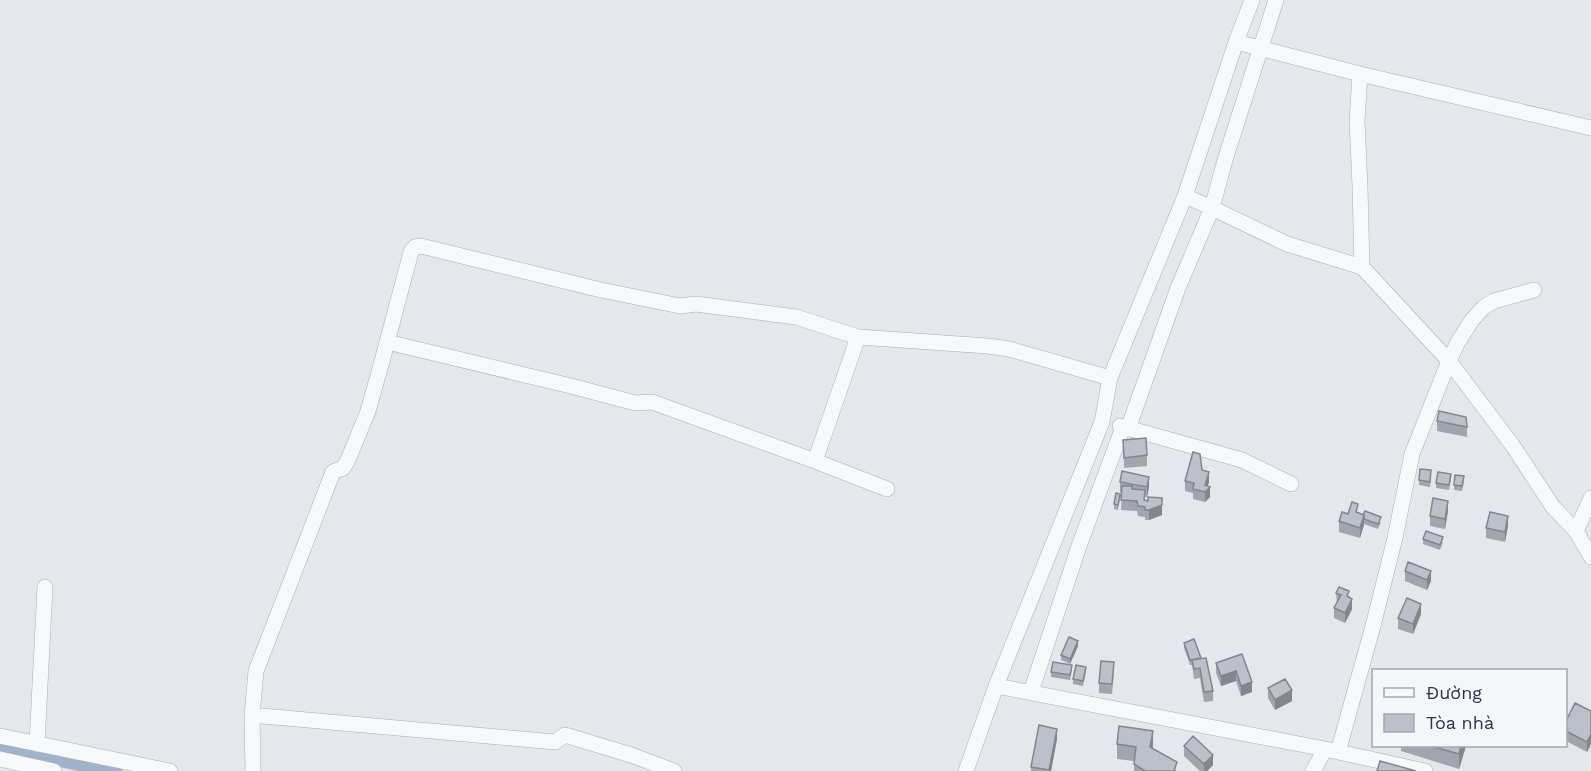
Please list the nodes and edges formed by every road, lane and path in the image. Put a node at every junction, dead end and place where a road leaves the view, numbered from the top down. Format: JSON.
{"nodes":[{"id":1,"x":1252,"y":0,"type":"edge"},
{"id":2,"x":1276,"y":0,"type":"edge"},
{"id":3,"x":1236,"y":42,"type":"junction"},
{"id":4,"x":1260,"y":47,"type":"junction"},
{"id":5,"x":1360,"y":74,"type":"junction"},
{"id":6,"x":1591,"y":128,"type":"edge"},
{"id":7,"x":1185,"y":196,"type":"junction"},
{"id":8,"x":1212,"y":208,"type":"junction"},
{"id":9,"x":1362,"y":267,"type":"junction"},
{"id":10,"x":1534,"y":290,"type":"dead end"},
{"id":11,"x":858,"y":337,"type":"junction"},
{"id":12,"x":387,"y":342,"type":"junction"},
{"id":13,"x":1449,"y":361,"type":"junction"},
{"id":14,"x":1110,"y":378,"type":"junction"},
{"id":15,"x":1102,"y":422,"type":"junction"},
{"id":16,"x":1125,"y":428,"type":"junction"},
{"id":17,"x":815,"y":461,"type":"junction"},
{"id":18,"x":1291,"y":484,"type":"dead end"},
{"id":19,"x":887,"y":489,"type":"dead end"},
{"id":20,"x":1591,"y":498,"type":"edge"},
{"id":21,"x":1576,"y":531,"type":"junction"},
{"id":22,"x":1591,"y":557,"type":"edge"},
{"id":23,"x":45,"y":587,"type":"dead end"},
{"id":24,"x":996,"y":686,"type":"junction"},
{"id":25,"x":1031,"y":692,"type":"junction"},
{"id":26,"x":252,"y":715,"type":"junction"},
{"id":27,"x":0,"y":736,"type":"edge"},
{"id":28,"x":37,"y":744,"type":"junction"},
{"id":29,"x":1332,"y":750,"type":"junction"},
{"id":30,"x":0,"y":759,"type":"edge"},
{"id":31,"x":54,"y":771,"type":"edge"},
{"id":32,"x":170,"y":771,"type":"edge"},
{"id":33,"x":253,"y":771,"type":"edge"},
{"id":34,"x":674,"y":771,"type":"edge"},
{"id":35,"x":966,"y":771,"type":"edge"},
{"id":36,"x":1313,"y":771,"type":"edge"},
{"id":37,"x":1425,"y":771,"type":"edge"}],
"edges":[{"from":1,"to":3,"type":"street"},
{"from":2,"to":4,"type":"street"},
{"from":3,"to":4,"type":"street"},
{"from":3,"to":7,"type":"street"},
{"from":4,"to":5,"type":"street"},
{"from":4,"to":8,"type":"street"},
{"from":5,"to":6,"type":"street"},
{"from":5,"to":9,"type":"street"},
{"from":7,"to":8,"type":"street"},
{"from":7,"to":14,"type":"street"},
{"from":8,"to":9,"type":"street"},
{"from":8,"to":16,"type":"street"},
{"from":9,"to":13,"type":"street"},
{"from":10,"to":13,"type":"street"},
{"from":11,"to":12,"type":"street"},
{"from":11,"to":14,"type":"street"},
{"from":11,"to":17,"type":"street"},
{"from":12,"to":17,"type":"street"},
{"from":12,"to":26,"type":"street"},
{"from":13,"to":21,"type":"street"},
{"from":13,"to":29,"type":"street"},
{"from":14,"to":15,"type":"street"},
{"from":15,"to":16,"type":"street"},
{"from":15,"to":24,"type":"street"},
{"from":16,"to":18,"type":"street"},
{"from":16,"to":25,"type":"street"},
{"from":17,"to":19,"type":"street"},
{"from":20,"to":21,"type":"street"},
{"from":21,"to":22,"type":"street"},
{"from":23,"to":28,"type":"street"},
{"from":24,"to":25,"type":"street"},
{"from":24,"to":35,"type":"street"},
{"from":25,"to":29,"type":"street"},
{"from":26,"to":33,"type":"street"},
{"from":26,"to":34,"type":"street"},
{"from":27,"to":28,"type":"street"},
{"from":28,"to":32,"type":"street"},
{"from":29,"to":36,"type":"street"},
{"from":29,"to":37,"type":"street"},
{"from":30,"to":31,"type":"street"}]}
